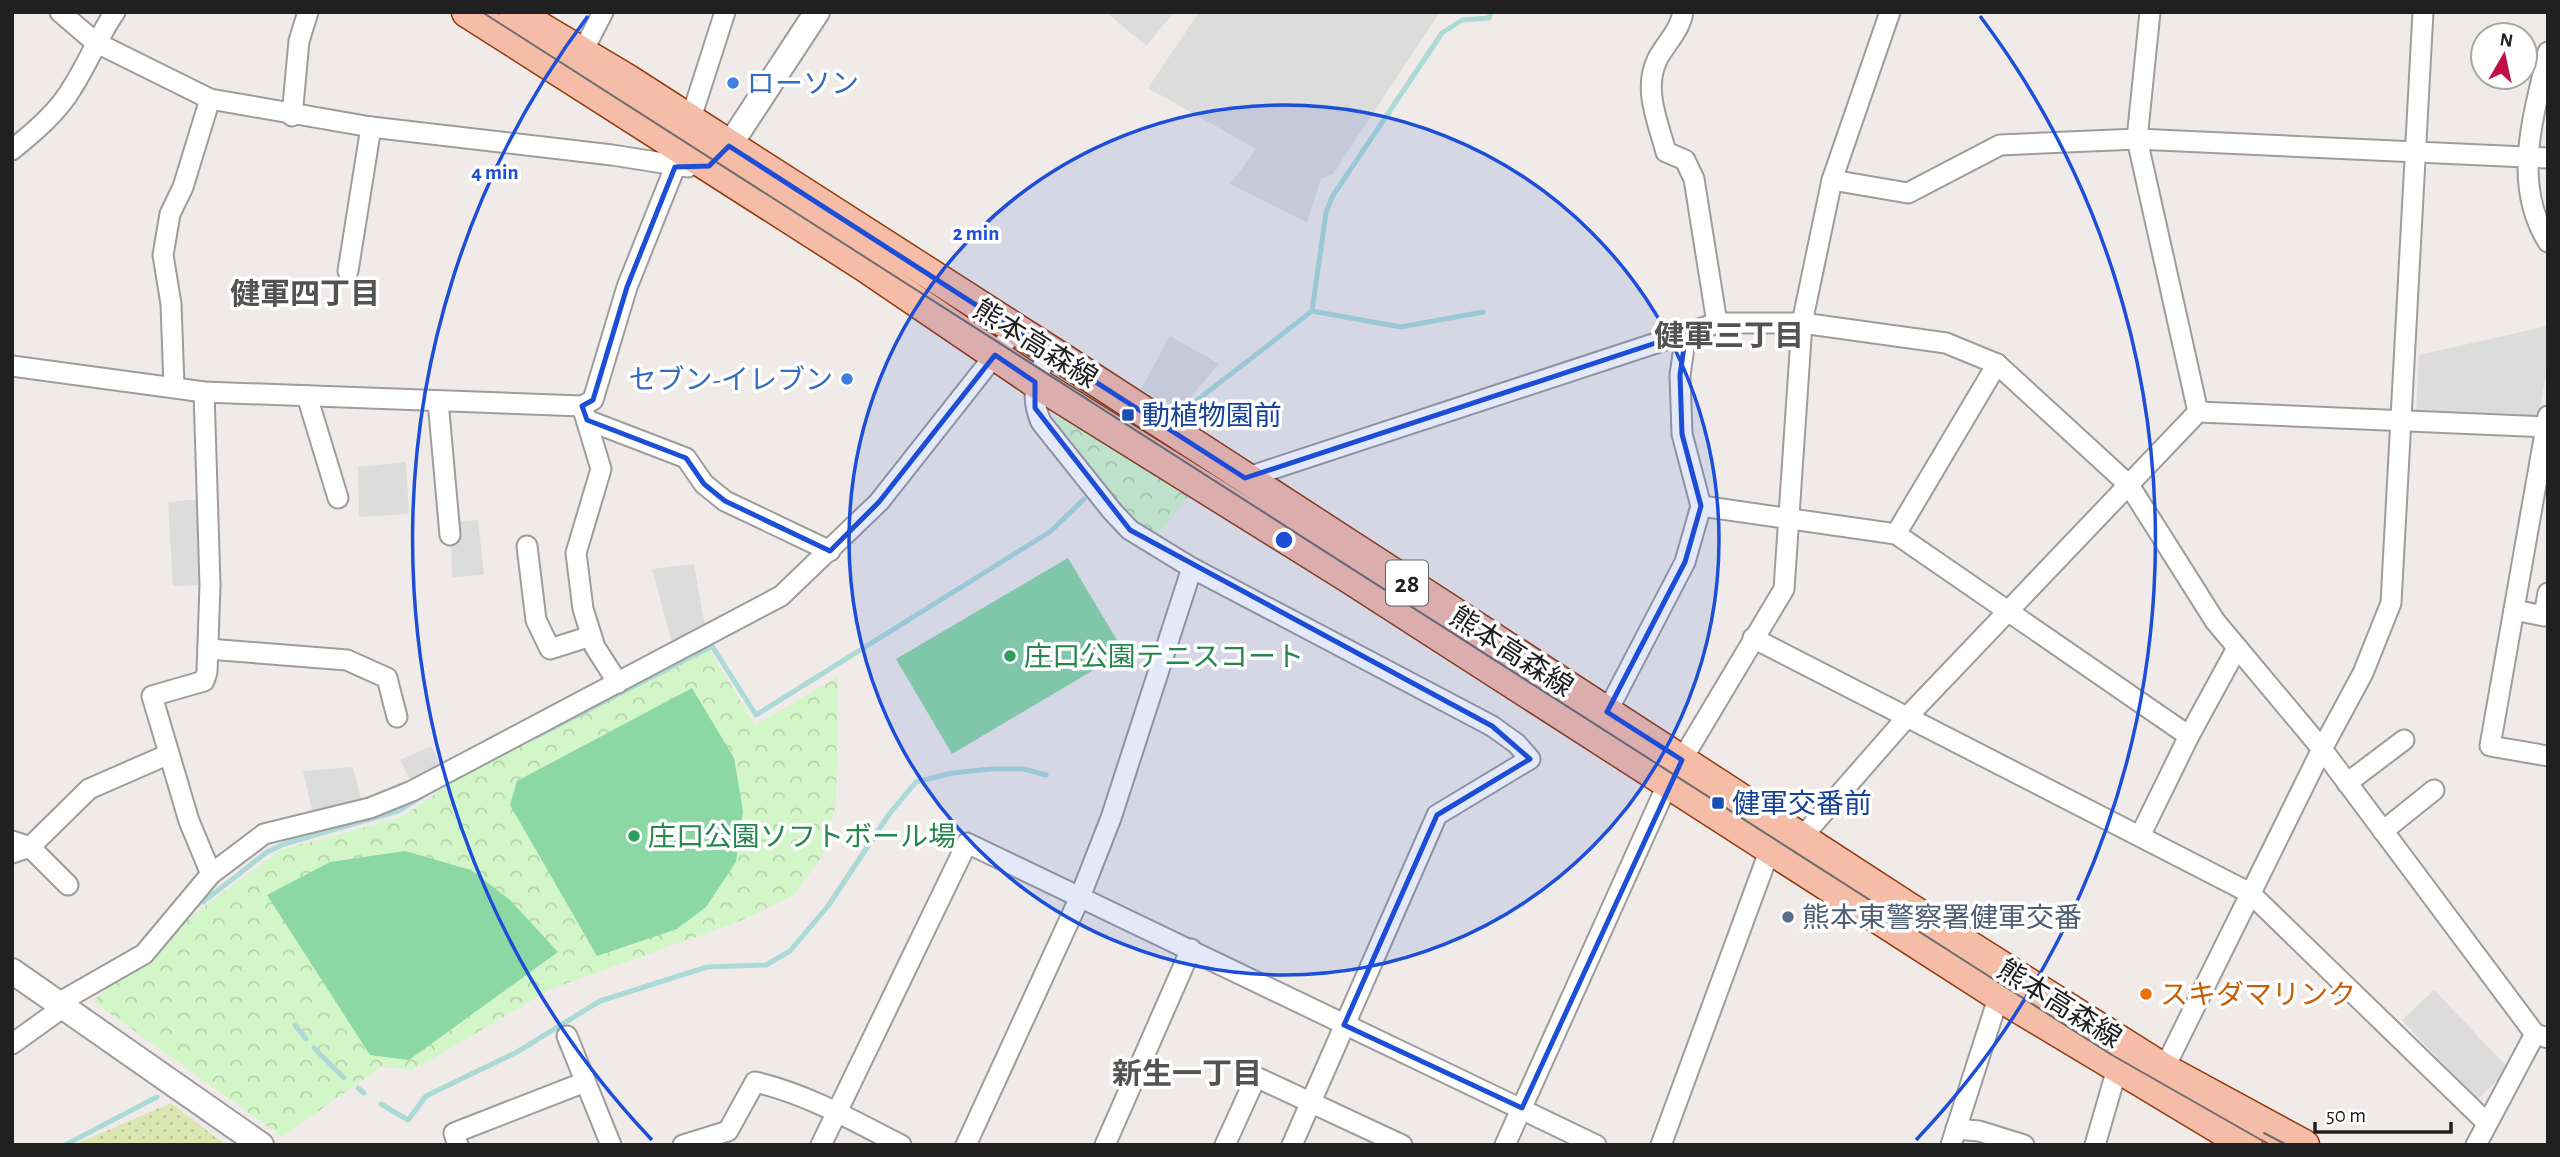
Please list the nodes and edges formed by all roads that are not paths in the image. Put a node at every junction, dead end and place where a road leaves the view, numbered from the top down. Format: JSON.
{"nodes":[{"id":1,"x":60,"y":12,"type":"edge"},
{"id":2,"x":115,"y":12,"type":"edge"},
{"id":3,"x":308,"y":12,"type":"edge"},
{"id":4,"x":467,"y":12,"type":"edge"},
{"id":5,"x":514,"y":12,"type":"edge"},
{"id":6,"x":603,"y":12,"type":"edge"},
{"id":7,"x":725,"y":12,"type":"edge"},
{"id":8,"x":817,"y":12,"type":"edge"},
{"id":9,"x":1683,"y":12,"type":"edge"},
{"id":10,"x":1890,"y":12,"type":"edge"},
{"id":11,"x":2150,"y":12,"type":"edge"},
{"id":12,"x":2423,"y":12,"type":"edge"},
{"id":13,"x":95,"y":42,"type":"junction"},
{"id":14,"x":2548,"y":52,"type":"edge"},
{"id":15,"x":582,"y":53,"type":"junction"},
{"id":16,"x":209,"y":99,"type":"junction"},
{"id":17,"x":292,"y":116,"type":"junction"},
{"id":18,"x":690,"y":121,"type":"junction"},
{"id":19,"x":371,"y":127,"type":"junction"},
{"id":20,"x":2137,"y":139,"type":"junction"},
{"id":21,"x":12,"y":150,"type":"edge"},
{"id":22,"x":2417,"y":154,"type":"junction"},
{"id":23,"x":719,"y":156,"type":"junction"},
{"id":24,"x":2526,"y":157,"type":"junction"},
{"id":25,"x":2548,"y":158,"type":"edge"},
{"id":26,"x":675,"y":167,"type":"junction"},
{"id":27,"x":1832,"y":180,"type":"junction"},
{"id":28,"x":2548,"y":242,"type":"edge"},
{"id":29,"x":348,"y":271,"type":"dead end"},
{"id":30,"x":1717,"y":323,"type":"junction"},
{"id":31,"x":1802,"y":323,"type":"junction"},
{"id":32,"x":1014,"y":331,"type":"junction"},
{"id":33,"x":1686,"y":333,"type":"junction"},
{"id":34,"x":1049,"y":351,"type":"junction"},
{"id":35,"x":995,"y":355,"type":"junction"},
{"id":36,"x":1997,"y":364,"type":"junction"},
{"id":37,"x":12,"y":366,"type":"edge"},
{"id":38,"x":1035,"y":382,"type":"junction"},
{"id":39,"x":174,"y":386,"type":"junction"},
{"id":40,"x":204,"y":392,"type":"junction"},
{"id":41,"x":307,"y":396,"type":"junction"},
{"id":42,"x":439,"y":401,"type":"junction"},
{"id":43,"x":2198,"y":412,"type":"junction"},
{"id":44,"x":584,"y":413,"type":"junction"},
{"id":45,"x":2402,"y":422,"type":"junction"},
{"id":46,"x":2547,"y":423,"type":"edge"},
{"id":47,"x":1245,"y":478,"type":"junction"},
{"id":48,"x":2129,"y":485,"type":"junction"},
{"id":49,"x":338,"y":498,"type":"dead end"},
{"id":50,"x":1702,"y":506,"type":"junction"},
{"id":51,"x":1790,"y":521,"type":"junction"},
{"id":52,"x":1896,"y":534,"type":"junction"},
{"id":53,"x":450,"y":535,"type":"dead end"},
{"id":54,"x":527,"y":546,"type":"dead end"},
{"id":55,"x":830,"y":551,"type":"junction"},
{"id":56,"x":1192,"y":568,"type":"junction"},
{"id":57,"x":2548,"y":593,"type":"edge"},
{"id":58,"x":2010,"y":610,"type":"junction"},
{"id":59,"x":2514,"y":610,"type":"junction"},
{"id":60,"x":2546,"y":617,"type":"edge"},
{"id":61,"x":591,"y":636,"type":"junction"},
{"id":62,"x":1753,"y":638,"type":"junction"},
{"id":63,"x":2237,"y":648,"type":"junction"},
{"id":64,"x":208,"y":649,"type":"junction"},
{"id":65,"x":618,"y":682,"type":"junction"},
{"id":66,"x":1607,"y":712,"type":"junction"},
{"id":67,"x":1908,"y":716,"type":"junction"},
{"id":68,"x":397,"y":717,"type":"dead end"},
{"id":69,"x":2189,"y":736,"type":"junction"},
{"id":70,"x":2404,"y":740,"type":"dead end"},
{"id":71,"x":2322,"y":749,"type":"junction"},
{"id":72,"x":169,"y":754,"type":"junction"},
{"id":73,"x":2548,"y":756,"type":"edge"},
{"id":74,"x":1675,"y":772,"type":"junction"},
{"id":75,"x":2347,"y":783,"type":"junction"},
{"id":76,"x":2434,"y":790,"type":"dead end"},
{"id":77,"x":2383,"y":831,"type":"junction"},
{"id":78,"x":2140,"y":836,"type":"junction"},
{"id":79,"x":1784,"y":843,"type":"junction"},
{"id":80,"x":18,"y":847,"type":"edge"},
{"id":81,"x":211,"y":874,"type":"junction"},
{"id":82,"x":68,"y":885,"type":"dead end"},
{"id":83,"x":2250,"y":892,"type":"junction"},
{"id":84,"x":1080,"y":897,"type":"junction"},
{"id":85,"x":1191,"y":949,"type":"junction"},
{"id":86,"x":12,"y":971,"type":"edge"},
{"id":87,"x":2002,"y":982,"type":"junction"},
{"id":88,"x":63,"y":1004,"type":"junction"},
{"id":89,"x":1344,"y":1025,"type":"junction"},
{"id":90,"x":568,"y":1036,"type":"dead end"},
{"id":91,"x":2541,"y":1036,"type":"edge"},
{"id":92,"x":12,"y":1044,"type":"edge"},
{"id":93,"x":2118,"y":1069,"type":"junction"},
{"id":94,"x":2159,"y":1080,"type":"junction"},
{"id":95,"x":584,"y":1082,"type":"junction"},
{"id":96,"x":1310,"y":1102,"type":"junction"},
{"id":97,"x":1522,"y":1108,"type":"junction"},
{"id":98,"x":836,"y":1112,"type":"junction"},
{"id":99,"x":2487,"y":1123,"type":"junction"},
{"id":100,"x":1954,"y":1137,"type":"edge"},
{"id":101,"x":2273,"y":1137,"type":"edge"},
{"id":102,"x":261,"y":1145,"type":"edge"},
{"id":103,"x":458,"y":1145,"type":"edge"},
{"id":104,"x":611,"y":1145,"type":"edge"},
{"id":105,"x":683,"y":1145,"type":"edge"},
{"id":106,"x":821,"y":1145,"type":"edge"},
{"id":107,"x":901,"y":1145,"type":"edge"},
{"id":108,"x":966,"y":1145,"type":"edge"},
{"id":109,"x":1105,"y":1145,"type":"edge"},
{"id":110,"x":1226,"y":1145,"type":"edge"},
{"id":111,"x":1292,"y":1145,"type":"edge"},
{"id":112,"x":1402,"y":1145,"type":"edge"},
{"id":113,"x":1505,"y":1145,"type":"edge"},
{"id":114,"x":1596,"y":1145,"type":"edge"},
{"id":115,"x":1661,"y":1145,"type":"edge"},
{"id":116,"x":2024,"y":1145,"type":"edge"},
{"id":117,"x":2095,"y":1145,"type":"edge"},
{"id":118,"x":2247,"y":1145,"type":"edge"},
{"id":119,"x":2304,"y":1145,"type":"edge"},
{"id":120,"x":2476,"y":1145,"type":"edge"}],
"edges":[{"from":1,"to":13,"type":"street"},
{"from":2,"to":13,"type":"street"},
{"from":3,"to":17,"type":"street"},
{"from":4,"to":23,"type":"main road","name":"熊本高森線","number":"28"},
{"from":5,"to":15,"type":"main road","name":"熊本高森線","number":"28"},
{"from":6,"to":15,"type":"street"},
{"from":7,"to":18,"type":"street"},
{"from":8,"to":23,"type":"street"},
{"from":9,"to":30,"type":"street"},
{"from":10,"to":27,"type":"street"},
{"from":11,"to":20,"type":"street"},
{"from":12,"to":22,"type":"street"},
{"from":13,"to":16,"type":"street"},
{"from":13,"to":21,"type":"street"},
{"from":14,"to":24,"type":"street"},
{"from":15,"to":18,"type":"main road","name":"熊本高森線","number":"28"},
{"from":16,"to":17,"type":"street"},
{"from":16,"to":39,"type":"street"},
{"from":17,"to":19,"type":"street"},
{"from":18,"to":23,"type":"main road","name":"熊本高森線","number":"28"},
{"from":19,"to":26,"type":"street"},
{"from":19,"to":29,"type":"street"},
{"from":20,"to":22,"type":"street"},
{"from":20,"to":27,"type":"street"},
{"from":20,"to":43,"type":"street"},
{"from":22,"to":24,"type":"street"},
{"from":22,"to":45,"type":"street"},
{"from":23,"to":26,"type":"street"},
{"from":23,"to":32,"type":"main road","name":"熊本高森線","number":"28"},
{"from":23,"to":35,"type":"main road","name":"熊本高森線","number":"28"},
{"from":24,"to":25,"type":"street"},
{"from":24,"to":28,"type":"street"},
{"from":26,"to":44,"type":"street"},
{"from":27,"to":31,"type":"street"},
{"from":30,"to":31,"type":"street"},
{"from":30,"to":33,"type":"street"},
{"from":31,"to":36,"type":"street"},
{"from":31,"to":51,"type":"street"},
{"from":32,"to":34,"type":"main road","name":"熊本高森線","number":"28"},
{"from":32,"to":35,"type":"street"},
{"from":33,"to":47,"type":"street"},
{"from":33,"to":50,"type":"street"},
{"from":34,"to":38,"type":"street"},
{"from":34,"to":47,"type":"main road","name":"熊本高森線","number":"28"},
{"from":35,"to":38,"type":"main road","name":"熊本高森線","number":"28"},
{"from":35,"to":55,"type":"street"},
{"from":36,"to":48,"type":"street"},
{"from":36,"to":52,"type":"street"},
{"from":37,"to":39,"type":"street"},
{"from":38,"to":56,"type":"street"},
{"from":38,"to":74,"type":"main road","name":"熊本高森線","number":"28"},
{"from":39,"to":40,"type":"street"},
{"from":40,"to":41,"type":"street"},
{"from":40,"to":64,"type":"street"},
{"from":41,"to":42,"type":"street"},
{"from":41,"to":49,"type":"street"},
{"from":42,"to":44,"type":"street"},
{"from":42,"to":53,"type":"street"},
{"from":43,"to":45,"type":"street"},
{"from":43,"to":48,"type":"street"},
{"from":44,"to":55,"type":"street"},
{"from":44,"to":61,"type":"street"},
{"from":45,"to":46,"type":"street"},
{"from":45,"to":71,"type":"street"},
{"from":46,"to":59,"type":"street"},
{"from":47,"to":66,"type":"main road","name":"熊本高森線","number":"28"},
{"from":48,"to":58,"type":"street"},
{"from":48,"to":63,"type":"street"},
{"from":50,"to":51,"type":"street"},
{"from":50,"to":66,"type":"street"},
{"from":51,"to":52,"type":"street"},
{"from":51,"to":62,"type":"street"},
{"from":52,"to":58,"type":"street"},
{"from":54,"to":61,"type":"street"},
{"from":55,"to":65,"type":"street"},
{"from":56,"to":84,"type":"street"},
{"from":56,"to":89,"type":"street"},
{"from":57,"to":60,"type":"street"},
{"from":58,"to":67,"type":"street"},
{"from":58,"to":69,"type":"street"},
{"from":59,"to":60,"type":"street"},
{"from":59,"to":73,"type":"street"},
{"from":61,"to":65,"type":"street"},
{"from":62,"to":67,"type":"street"},
{"from":62,"to":74,"type":"street"},
{"from":63,"to":69,"type":"street"},
{"from":63,"to":71,"type":"street"},
{"from":64,"to":68,"type":"street"},
{"from":64,"to":72,"type":"street"},
{"from":65,"to":81,"type":"street"},
{"from":66,"to":74,"type":"main road","name":"熊本高森線","number":"28"},
{"from":67,"to":78,"type":"street"},
{"from":67,"to":79,"type":"street"},
{"from":69,"to":78,"type":"street"},
{"from":70,"to":75,"type":"street"},
{"from":71,"to":75,"type":"street"},
{"from":71,"to":83,"type":"street"},
{"from":72,"to":80,"type":"street"},
{"from":72,"to":81,"type":"street"},
{"from":74,"to":79,"type":"main road","name":"熊本高森線","number":"28"},
{"from":74,"to":97,"type":"street"},
{"from":75,"to":77,"type":"street"},
{"from":76,"to":77,"type":"street"},
{"from":77,"to":91,"type":"street"},
{"from":78,"to":83,"type":"street"},
{"from":79,"to":87,"type":"main road","name":"熊本高森線","number":"28"},
{"from":79,"to":115,"type":"street"},
{"from":80,"to":82,"type":"street"},
{"from":81,"to":88,"type":"street"},
{"from":83,"to":94,"type":"street"},
{"from":83,"to":99,"type":"street"},
{"from":84,"to":85,"type":"street"},
{"from":84,"to":98,"type":"street"},
{"from":84,"to":108,"type":"street"},
{"from":85,"to":89,"type":"street"},
{"from":85,"to":109,"type":"street"},
{"from":86,"to":88,"type":"street"},
{"from":87,"to":93,"type":"main road","name":"熊本高森線","number":"28"},
{"from":87,"to":94,"type":"main road","name":"熊本高森線","number":"28"},
{"from":87,"to":100,"type":"street"},
{"from":88,"to":92,"type":"street"},
{"from":88,"to":102,"type":"street"},
{"from":89,"to":96,"type":"street"},
{"from":89,"to":97,"type":"street"},
{"from":90,"to":95,"type":"street"},
{"from":91,"to":99,"type":"street"},
{"from":93,"to":94,"type":"main road","name":"熊本高森線","number":"28"},
{"from":93,"to":117,"type":"street"},
{"from":94,"to":101,"type":"main road","name":"熊本高森線","number":"28"},
{"from":94,"to":118,"type":"main road","name":"熊本高森線","number":"28"},
{"from":95,"to":103,"type":"street"},
{"from":95,"to":104,"type":"street"},
{"from":96,"to":110,"type":"street"},
{"from":96,"to":111,"type":"street"},
{"from":96,"to":112,"type":"street"},
{"from":97,"to":113,"type":"street"},
{"from":97,"to":114,"type":"street"},
{"from":98,"to":105,"type":"street"},
{"from":98,"to":106,"type":"street"},
{"from":98,"to":107,"type":"street"},
{"from":99,"to":120,"type":"street"},
{"from":100,"to":116,"type":"street"},
{"from":101,"to":119,"type":"main road","name":"熊本高森線","number":"28"}]}
